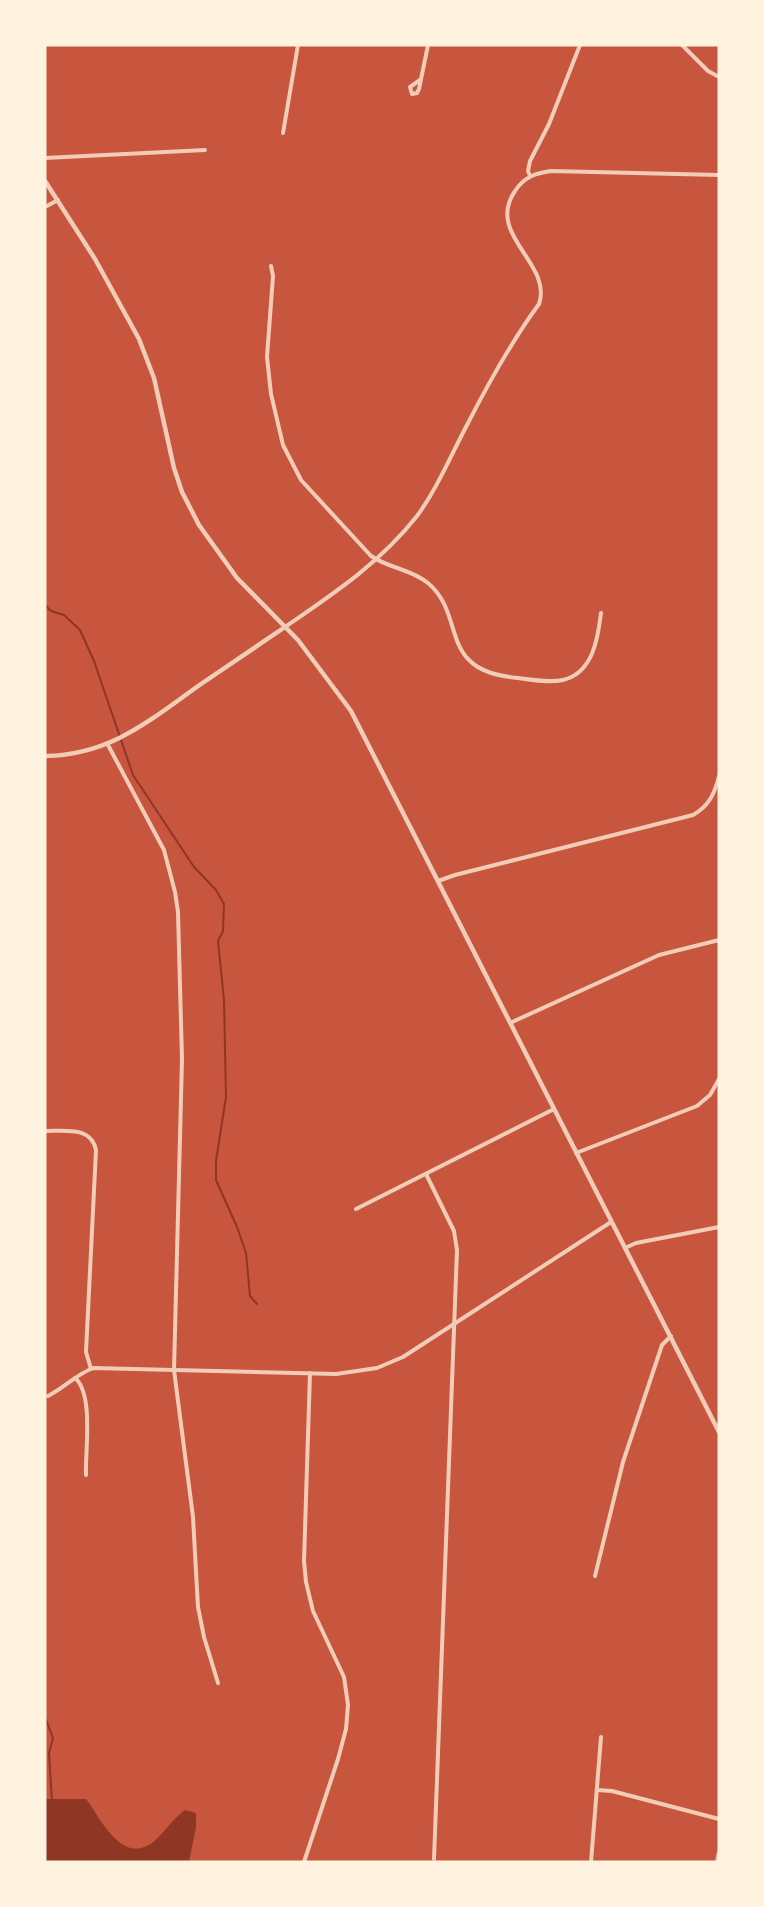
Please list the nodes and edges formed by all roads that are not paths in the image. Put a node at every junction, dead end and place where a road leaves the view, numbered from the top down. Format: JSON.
{"nodes":[{"id":1,"x":298,"y":45,"type":"edge"},
{"id":2,"x":428,"y":45,"type":"edge"},
{"id":3,"x":580,"y":45,"type":"edge"},
{"id":4,"x":682,"y":45,"type":"edge"},
{"id":5,"x":719,"y":77,"type":"edge"},
{"id":6,"x":420,"y":80,"type":"dead end"},
{"id":7,"x":283,"y":133,"type":"dead end"},
{"id":8,"x":205,"y":150,"type":"dead end"},
{"id":9,"x":45,"y":158,"type":"edge"},
{"id":10,"x":719,"y":175,"type":"edge"},
{"id":11,"x":530,"y":176,"type":"junction"},
{"id":12,"x":45,"y":181,"type":"edge"},
{"id":13,"x":58,"y":200,"type":"junction"},
{"id":14,"x":45,"y":207,"type":"edge"},
{"id":15,"x":271,"y":266,"type":"dead end"},
{"id":16,"x":377,"y":560,"type":"junction"},
{"id":17,"x":601,"y":613,"type":"dead end"},
{"id":18,"x":285,"y":627,"type":"junction"},
{"id":19,"x":108,"y":745,"type":"junction"},
{"id":20,"x":45,"y":756,"type":"edge"},
{"id":21,"x":719,"y":776,"type":"edge"},
{"id":22,"x":438,"y":881,"type":"junction"},
{"id":23,"x":719,"y":940,"type":"edge"},
{"id":24,"x":510,"y":1023,"type":"junction"},
{"id":25,"x":719,"y":1079,"type":"edge"},
{"id":26,"x":554,"y":1109,"type":"junction"},
{"id":27,"x":45,"y":1131,"type":"edge"},
{"id":28,"x":576,"y":1153,"type":"junction"},
{"id":29,"x":426,"y":1174,"type":"junction"},
{"id":30,"x":356,"y":1209,"type":"dead end"},
{"id":31,"x":611,"y":1222,"type":"junction"},
{"id":32,"x":719,"y":1227,"type":"edge"},
{"id":33,"x":625,"y":1248,"type":"junction"},
{"id":34,"x":454,"y":1323,"type":"junction"},
{"id":35,"x":670,"y":1336,"type":"junction"},
{"id":36,"x":91,"y":1369,"type":"junction"},
{"id":37,"x":174,"y":1370,"type":"junction"},
{"id":38,"x":310,"y":1373,"type":"junction"},
{"id":39,"x":75,"y":1378,"type":"junction"},
{"id":40,"x":48,"y":1396,"type":"dead end"},
{"id":41,"x":719,"y":1432,"type":"edge"},
{"id":42,"x":86,"y":1475,"type":"dead end"},
{"id":43,"x":595,"y":1576,"type":"dead end"},
{"id":44,"x":218,"y":1683,"type":"dead end"},
{"id":45,"x":601,"y":1737,"type":"dead end"},
{"id":46,"x":597,"y":1790,"type":"junction"},
{"id":47,"x":719,"y":1819,"type":"edge"},
{"id":48,"x":719,"y":1852,"type":"edge"},
{"id":49,"x":434,"y":1859,"type":"dead end"},
{"id":50,"x":304,"y":1862,"type":"edge"},
{"id":51,"x":591,"y":1862,"type":"edge"},
{"id":52,"x":717,"y":1862,"type":"edge"}],
"edges":[{"from":1,"to":7,"type":"street"},
{"from":2,"to":6,"type":"street"},
{"from":3,"to":11,"type":"street"},
{"from":4,"to":5,"type":"street"},
{"from":8,"to":9,"type":"street"},
{"from":10,"to":11,"type":"street"},
{"from":11,"to":16,"type":"street"},
{"from":12,"to":13,"type":"street"},
{"from":13,"to":14,"type":"street"},
{"from":13,"to":18,"type":"street"},
{"from":15,"to":16,"type":"street"},
{"from":16,"to":17,"type":"street"},
{"from":16,"to":18,"type":"street"},
{"from":18,"to":19,"type":"street"},
{"from":18,"to":22,"type":"street"},
{"from":19,"to":20,"type":"street"},
{"from":19,"to":37,"type":"street"},
{"from":21,"to":22,"type":"street"},
{"from":22,"to":24,"type":"street"},
{"from":23,"to":24,"type":"street"},
{"from":24,"to":26,"type":"street"},
{"from":25,"to":28,"type":"street"},
{"from":26,"to":28,"type":"street"},
{"from":26,"to":29,"type":"street"},
{"from":27,"to":36,"type":"street"},
{"from":28,"to":31,"type":"street"},
{"from":29,"to":30,"type":"street"},
{"from":29,"to":34,"type":"street"},
{"from":31,"to":33,"type":"street"},
{"from":31,"to":34,"type":"street"},
{"from":32,"to":33,"type":"street"},
{"from":33,"to":35,"type":"street"},
{"from":34,"to":38,"type":"street"},
{"from":34,"to":49,"type":"street"},
{"from":35,"to":41,"type":"street"},
{"from":35,"to":43,"type":"street"},
{"from":36,"to":37,"type":"street"},
{"from":36,"to":39,"type":"street"},
{"from":37,"to":38,"type":"street"},
{"from":37,"to":44,"type":"street"},
{"from":38,"to":50,"type":"street"},
{"from":39,"to":40,"type":"street"},
{"from":39,"to":42,"type":"street"},
{"from":45,"to":46,"type":"street"},
{"from":46,"to":47,"type":"street"},
{"from":46,"to":51,"type":"street"},
{"from":48,"to":52,"type":"street"}]}
